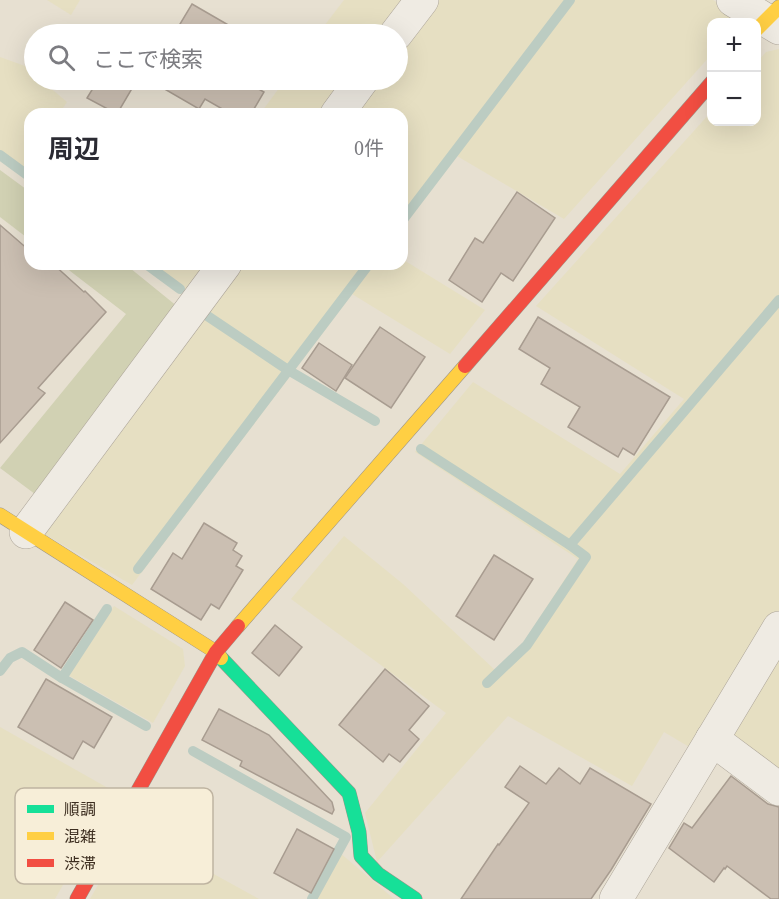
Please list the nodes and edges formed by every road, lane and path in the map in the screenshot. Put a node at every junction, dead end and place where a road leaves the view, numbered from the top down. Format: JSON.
{"nodes":[{"id":1,"x":422,"y":0,"type":"edge"},
{"id":2,"x":733,"y":0,"type":"edge"},
{"id":3,"x":770,"y":21,"type":"edge"},
{"id":4,"x":404,"y":24,"type":"edge"},
{"id":5,"x":707,"y":87,"type":"edge"},
{"id":6,"x":355,"y":90,"type":"edge"},
{"id":7,"x":341,"y":108,"type":"edge"},
{"id":8,"x":220,"y":270,"type":"edge"},
{"id":9,"x":13,"y":524,"type":"edge"},
{"id":10,"x":779,"y":628,"type":"edge"},
{"id":11,"x":216,"y":652,"type":"junction"},
{"id":12,"x":712,"y":739,"type":"junction"},
{"id":13,"x":139,"y":788,"type":"edge"},
{"id":14,"x":779,"y":789,"type":"edge"},
{"id":15,"x":85,"y":884,"type":"edge"},
{"id":16,"x":76,"y":899,"type":"edge"},
{"id":17,"x":415,"y":899,"type":"edge"},
{"id":18,"x":616,"y":899,"type":"edge"}],
"edges":[{"from":1,"to":4,"type":"street"},
{"from":2,"to":3,"type":"street"},
{"from":5,"to":11,"type":"street"},
{"from":6,"to":7,"type":"street"},
{"from":8,"to":9,"type":"street"},
{"from":9,"to":11,"type":"street"},
{"from":10,"to":12,"type":"street"},
{"from":11,"to":13,"type":"street"},
{"from":11,"to":17,"type":"street"},
{"from":12,"to":14,"type":"street"},
{"from":12,"to":18,"type":"street"},
{"from":15,"to":16,"type":"street"}]}
